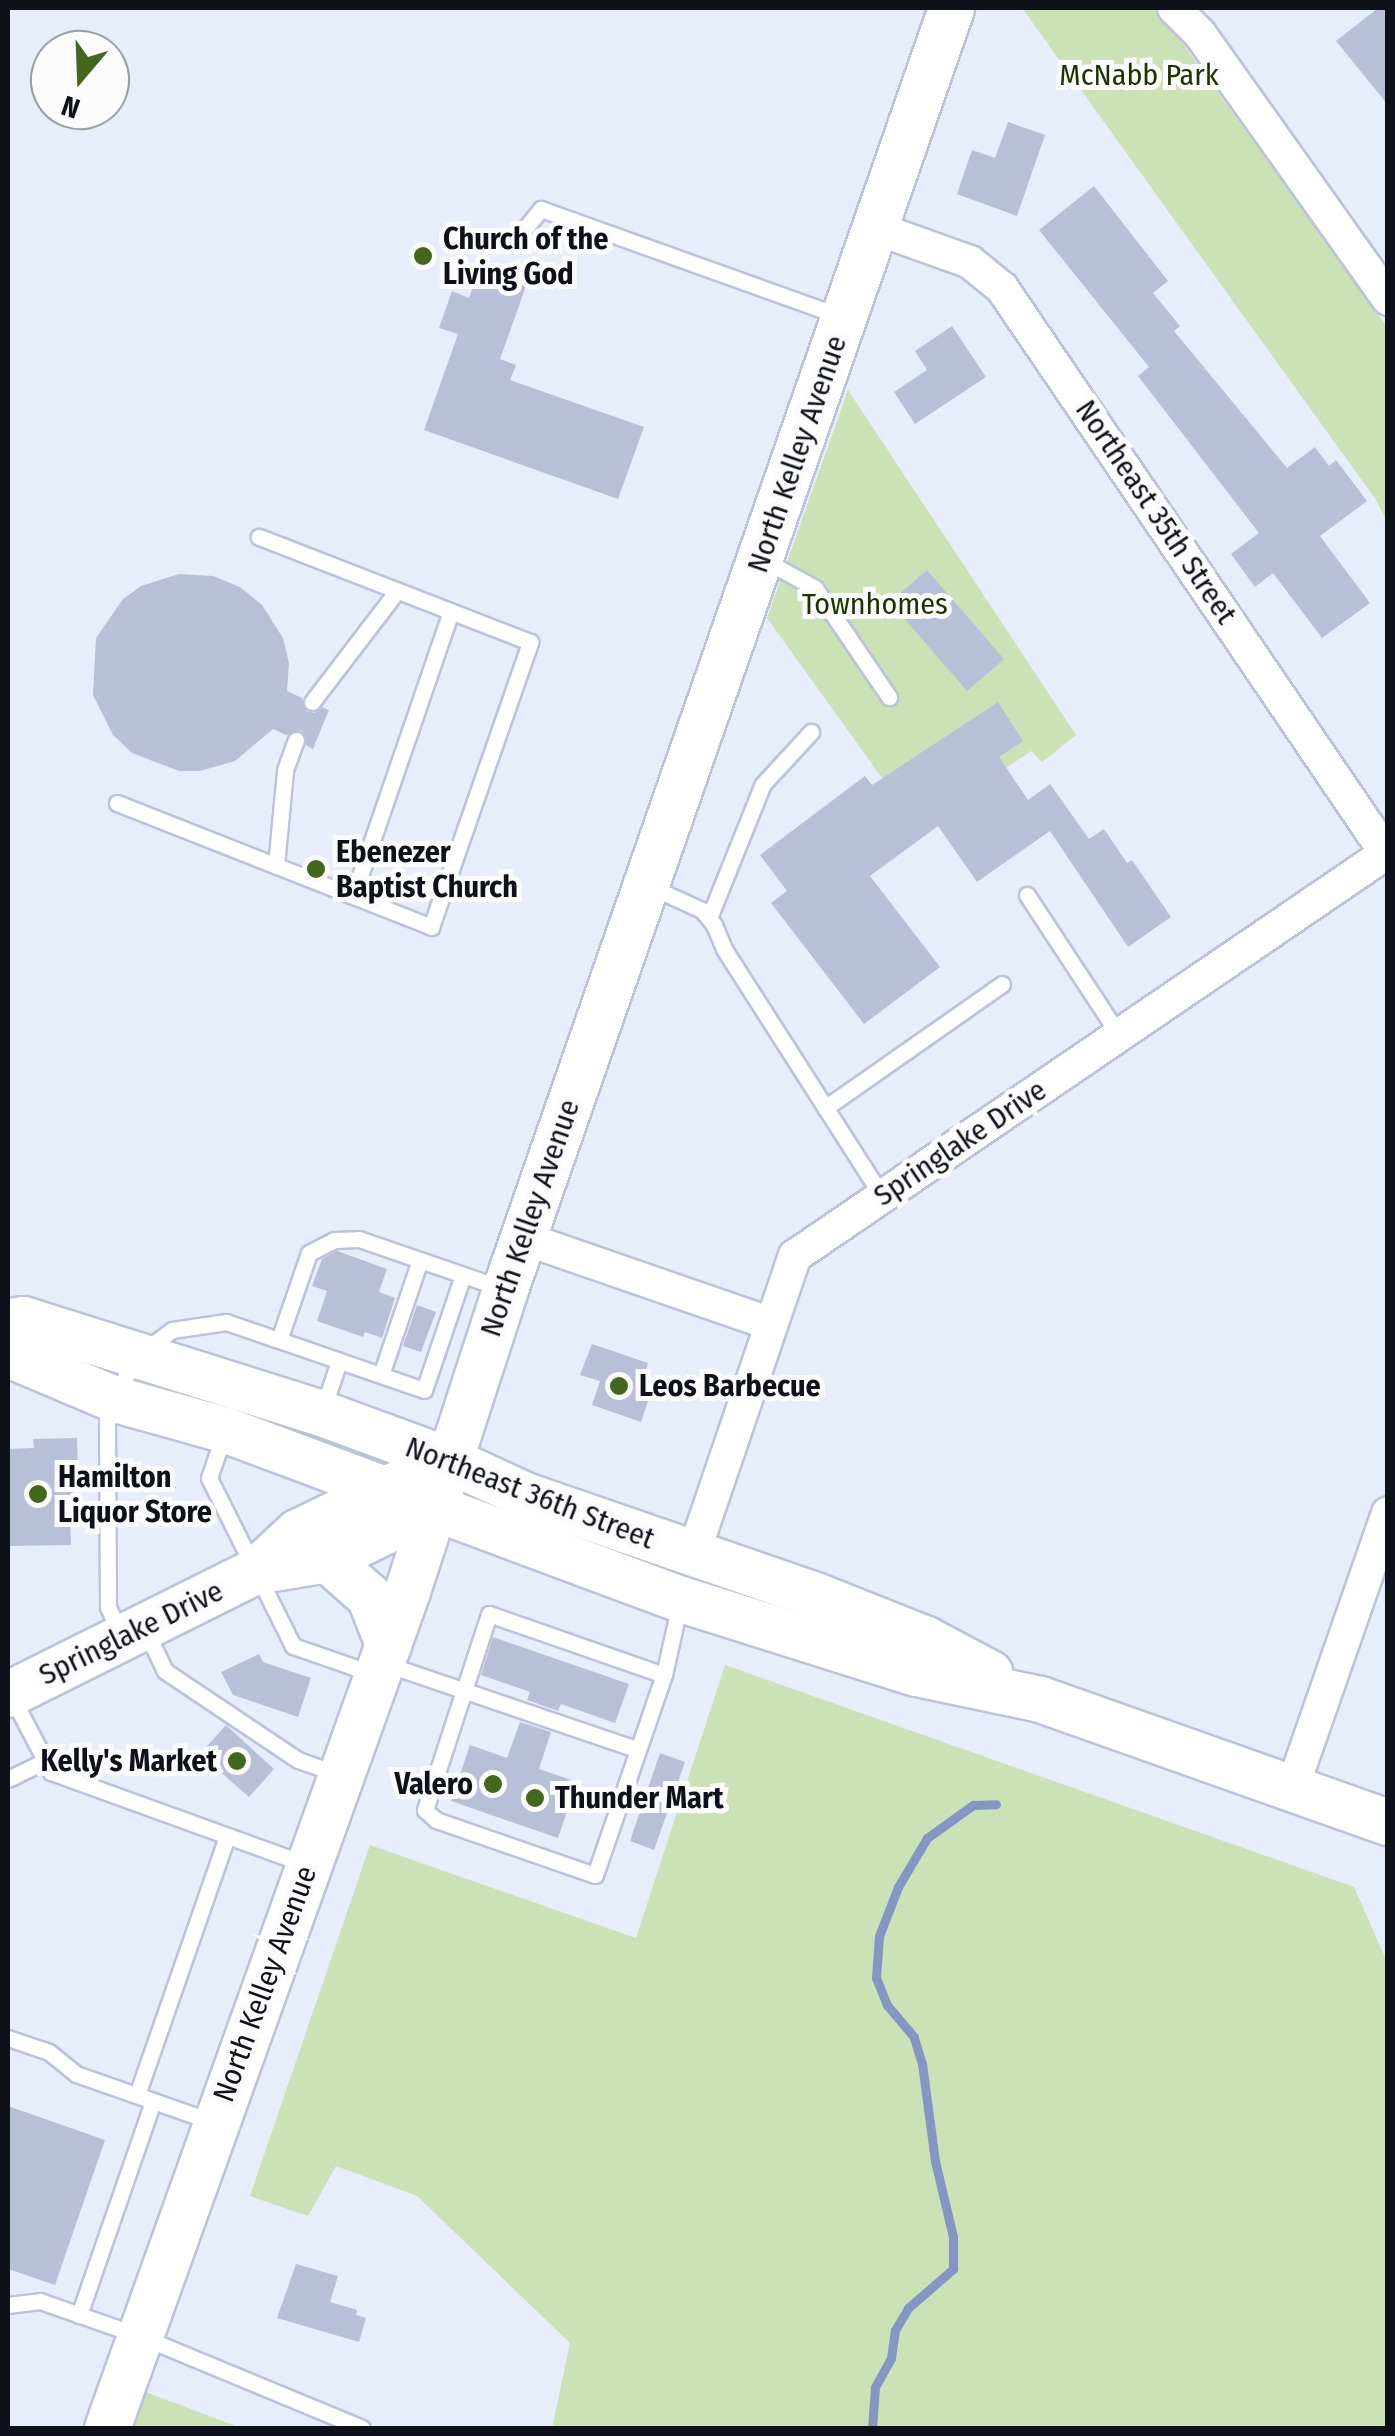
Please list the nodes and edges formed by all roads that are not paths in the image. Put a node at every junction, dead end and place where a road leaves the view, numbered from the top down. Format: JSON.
{"nodes":[{"id":1,"x":951,"y":8,"type":"edge"},
{"id":2,"x":1174,"y":8,"type":"edge"},
{"id":3,"x":874,"y":228,"type":"junction"},
{"id":4,"x":519,"y":236,"type":"dead end"},
{"id":5,"x":1388,"y":299,"type":"edge"},
{"id":6,"x":844,"y":317,"type":"junction"},
{"id":7,"x":259,"y":538,"type":"dead end"},
{"id":8,"x":760,"y":559,"type":"junction"},
{"id":9,"x":397,"y":591,"type":"junction"},
{"id":10,"x":451,"y":612,"type":"junction"},
{"id":11,"x":889,"y":697,"type":"dead end"},
{"id":12,"x":312,"y":702,"type":"dead end"},
{"id":13,"x":810,"y":732,"type":"dead end"},
{"id":14,"x":296,"y":740,"type":"dead end"},
{"id":15,"x":117,"y":803,"type":"dead end"},
{"id":16,"x":1387,"y":854,"type":"edge"},
{"id":17,"x":276,"y":866,"type":"junction"},
{"id":18,"x":647,"y":885,"type":"junction"},
{"id":19,"x":1027,"y":895,"type":"dead end"},
{"id":20,"x":353,"y":896,"type":"junction"},
{"id":21,"x":709,"y":918,"type":"junction"},
{"id":22,"x":1002,"y":984,"type":"dead end"},
{"id":23,"x":1119,"y":1035,"type":"junction"},
{"id":24,"x":825,"y":1108,"type":"junction"},
{"id":25,"x":882,"y":1196,"type":"junction"},
{"id":26,"x":523,"y":1238,"type":"junction"},
{"id":27,"x":420,"y":1260,"type":"junction"},
{"id":28,"x":462,"y":1275,"type":"junction"},
{"id":29,"x":505,"y":1290,"type":"junction"},
{"id":30,"x":8,"y":1322,"type":"edge"},
{"id":31,"x":771,"y":1324,"type":"junction"},
{"id":32,"x":278,"y":1340,"type":"junction"},
{"id":33,"x":8,"y":1354,"type":"edge"},
{"id":34,"x":140,"y":1354,"type":"junction"},
{"id":35,"x":339,"y":1360,"type":"junction"},
{"id":36,"x":381,"y":1375,"type":"junction"},
{"id":37,"x":112,"y":1398,"type":"junction"},
{"id":38,"x":321,"y":1414,"type":"junction"},
{"id":39,"x":226,"y":1430,"type":"junction"},
{"id":40,"x":449,"y":1460,"type":"junction"},
{"id":41,"x":386,"y":1488,"type":"junction"},
{"id":42,"x":434,"y":1507,"type":"junction"},
{"id":43,"x":1388,"y":1513,"type":"edge"},
{"id":44,"x":693,"y":1555,"type":"junction"},
{"id":45,"x":327,"y":1559,"type":"junction"},
{"id":46,"x":254,"y":1572,"type":"junction"},
{"id":47,"x":681,"y":1600,"type":"junction"},
{"id":48,"x":133,"y":1633,"type":"junction"},
{"id":49,"x":382,"y":1661,"type":"junction"},
{"id":50,"x":664,"y":1675,"type":"junction"},
{"id":51,"x":463,"y":1690,"type":"junction"},
{"id":52,"x":9,"y":1694,"type":"edge"},
{"id":53,"x":1040,"y":1699,"type":"junction"},
{"id":54,"x":638,"y":1750,"type":"junction"},
{"id":55,"x":45,"y":1760,"type":"junction"},
{"id":56,"x":342,"y":1776,"type":"junction"},
{"id":57,"x":8,"y":1779,"type":"edge"},
{"id":58,"x":1292,"y":1789,"type":"junction"},
{"id":59,"x":1388,"y":1822,"type":"edge"},
{"id":60,"x":227,"y":1836,"type":"junction"},
{"id":61,"x":309,"y":1865,"type":"junction"},
{"id":62,"x":8,"y":2038,"type":"edge"},
{"id":63,"x":145,"y":2098,"type":"junction"},
{"id":64,"x":214,"y":2122,"type":"junction"},
{"id":65,"x":8,"y":2304,"type":"edge"},
{"id":66,"x":79,"y":2315,"type":"junction"},
{"id":67,"x":140,"y":2336,"type":"junction"},
{"id":68,"x":107,"y":2428,"type":"edge"},
{"id":69,"x":362,"y":2428,"type":"edge"}],
"edges":[{"from":1,"to":3,"type":"main road","name":"North Kelley Avenue"},
{"from":2,"to":5,"type":"street"},
{"from":3,"to":6,"type":"main road","name":"North Kelley Avenue"},
{"from":3,"to":16,"type":"street","name":"Northeast 35th Street"},
{"from":4,"to":6,"type":"lane"},
{"from":6,"to":8,"type":"main road","name":"North Kelley Avenue"},
{"from":7,"to":9,"type":"lane"},
{"from":8,"to":11,"type":"lane"},
{"from":8,"to":18,"type":"main road","name":"North Kelley Avenue"},
{"from":9,"to":10,"type":"lane"},
{"from":9,"to":12,"type":"lane"},
{"from":10,"to":20,"type":"lane"},
{"from":10,"to":20,"type":"lane"},
{"from":13,"to":21,"type":"lane"},
{"from":14,"to":17,"type":"lane"},
{"from":15,"to":17,"type":"lane"},
{"from":16,"to":23,"type":"street","name":"Springlake Drive"},
{"from":17,"to":20,"type":"lane"},
{"from":18,"to":21,"type":"lane"},
{"from":18,"to":26,"type":"main road","name":"North Kelley Avenue"},
{"from":19,"to":23,"type":"lane"},
{"from":21,"to":24,"type":"lane"},
{"from":22,"to":24,"type":"lane"},
{"from":23,"to":25,"type":"street","name":"Springlake Drive"},
{"from":24,"to":25,"type":"lane"},
{"from":25,"to":31,"type":"street","name":"Springlake Drive"},
{"from":26,"to":29,"type":"main road","name":"North Kelley Avenue"},
{"from":26,"to":31,"type":"street"},
{"from":27,"to":28,"type":"lane"},
{"from":27,"to":32,"type":"lane"},
{"from":27,"to":36,"type":"lane"},
{"from":28,"to":29,"type":"lane"},
{"from":28,"to":36,"type":"lane"},
{"from":29,"to":40,"type":"main road","name":"North Kelley Avenue"},
{"from":30,"to":34,"type":"main road","name":"Northeast 36th Street"},
{"from":31,"to":44,"type":"street","name":"Springlake Drive"},
{"from":32,"to":34,"type":"lane"},
{"from":32,"to":35,"type":"lane"},
{"from":33,"to":37,"type":"main road","name":"Northeast 36th Street"},
{"from":34,"to":37,"type":"lane"},
{"from":34,"to":38,"type":"main road","name":"Northeast 36th Street"},
{"from":35,"to":36,"type":"lane"},
{"from":35,"to":38,"type":"lane"},
{"from":37,"to":39,"type":"main road","name":"Northeast 36th Street"},
{"from":37,"to":48,"type":"lane"},
{"from":38,"to":40,"type":"main road","name":"Northeast 36th Street"},
{"from":39,"to":41,"type":"main road","name":"Northeast 36th Street"},
{"from":39,"to":46,"type":"lane"},
{"from":40,"to":41,"type":"main road","name":"Springlake Drive"},
{"from":40,"to":42,"type":"main road","name":"North Kelley Avenue"},
{"from":40,"to":44,"type":"main road","name":"Northeast 36th Street"},
{"from":41,"to":42,"type":"main road","name":"Northeast 36th Street"},
{"from":41,"to":46,"type":"main road","name":"Springlake Drive"},
{"from":42,"to":45,"type":"main road","name":"Springlake Drive"},
{"from":42,"to":47,"type":"main road","name":"Northeast 36th Street"},
{"from":42,"to":49,"type":"main road","name":"North Kelley Avenue"},
{"from":43,"to":58,"type":"street"},
{"from":44,"to":47,"type":"main road"},
{"from":44,"to":53,"type":"main road","name":"Northeast 36th Street"},
{"from":45,"to":46,"type":"main road","name":"Springlake Drive"},
{"from":45,"to":49,"type":"main road"},
{"from":46,"to":48,"type":"main road","name":"Springlake Drive"},
{"from":46,"to":49,"type":"lane"},
{"from":47,"to":50,"type":"lane"},
{"from":47,"to":53,"type":"main road","name":"Northeast 36th Street"},
{"from":48,"to":52,"type":"main road","name":"Springlake Drive"},
{"from":48,"to":56,"type":"lane"},
{"from":49,"to":51,"type":"lane"},
{"from":49,"to":56,"type":"main road","name":"North Kelley Avenue"},
{"from":50,"to":51,"type":"lane"},
{"from":50,"to":54,"type":"lane"},
{"from":51,"to":54,"type":"lane"},
{"from":51,"to":54,"type":"lane"},
{"from":52,"to":55,"type":"lane"},
{"from":53,"to":58,"type":"main road","name":"Northeast 36th Street"},
{"from":55,"to":57,"type":"lane"},
{"from":55,"to":60,"type":"lane"},
{"from":56,"to":61,"type":"main road","name":"North Kelley Avenue"},
{"from":58,"to":59,"type":"main road","name":"Northeast 36th Street"},
{"from":60,"to":61,"type":"lane"},
{"from":60,"to":63,"type":"lane"},
{"from":61,"to":64,"type":"main road","name":"North Kelley Avenue"},
{"from":62,"to":63,"type":"lane"},
{"from":63,"to":64,"type":"lane"},
{"from":63,"to":66,"type":"lane"},
{"from":64,"to":67,"type":"main road","name":"North Kelley Avenue"},
{"from":65,"to":66,"type":"lane"},
{"from":66,"to":67,"type":"lane"},
{"from":67,"to":68,"type":"main road","name":"North Kelley Avenue"},
{"from":67,"to":69,"type":"lane"}]}
